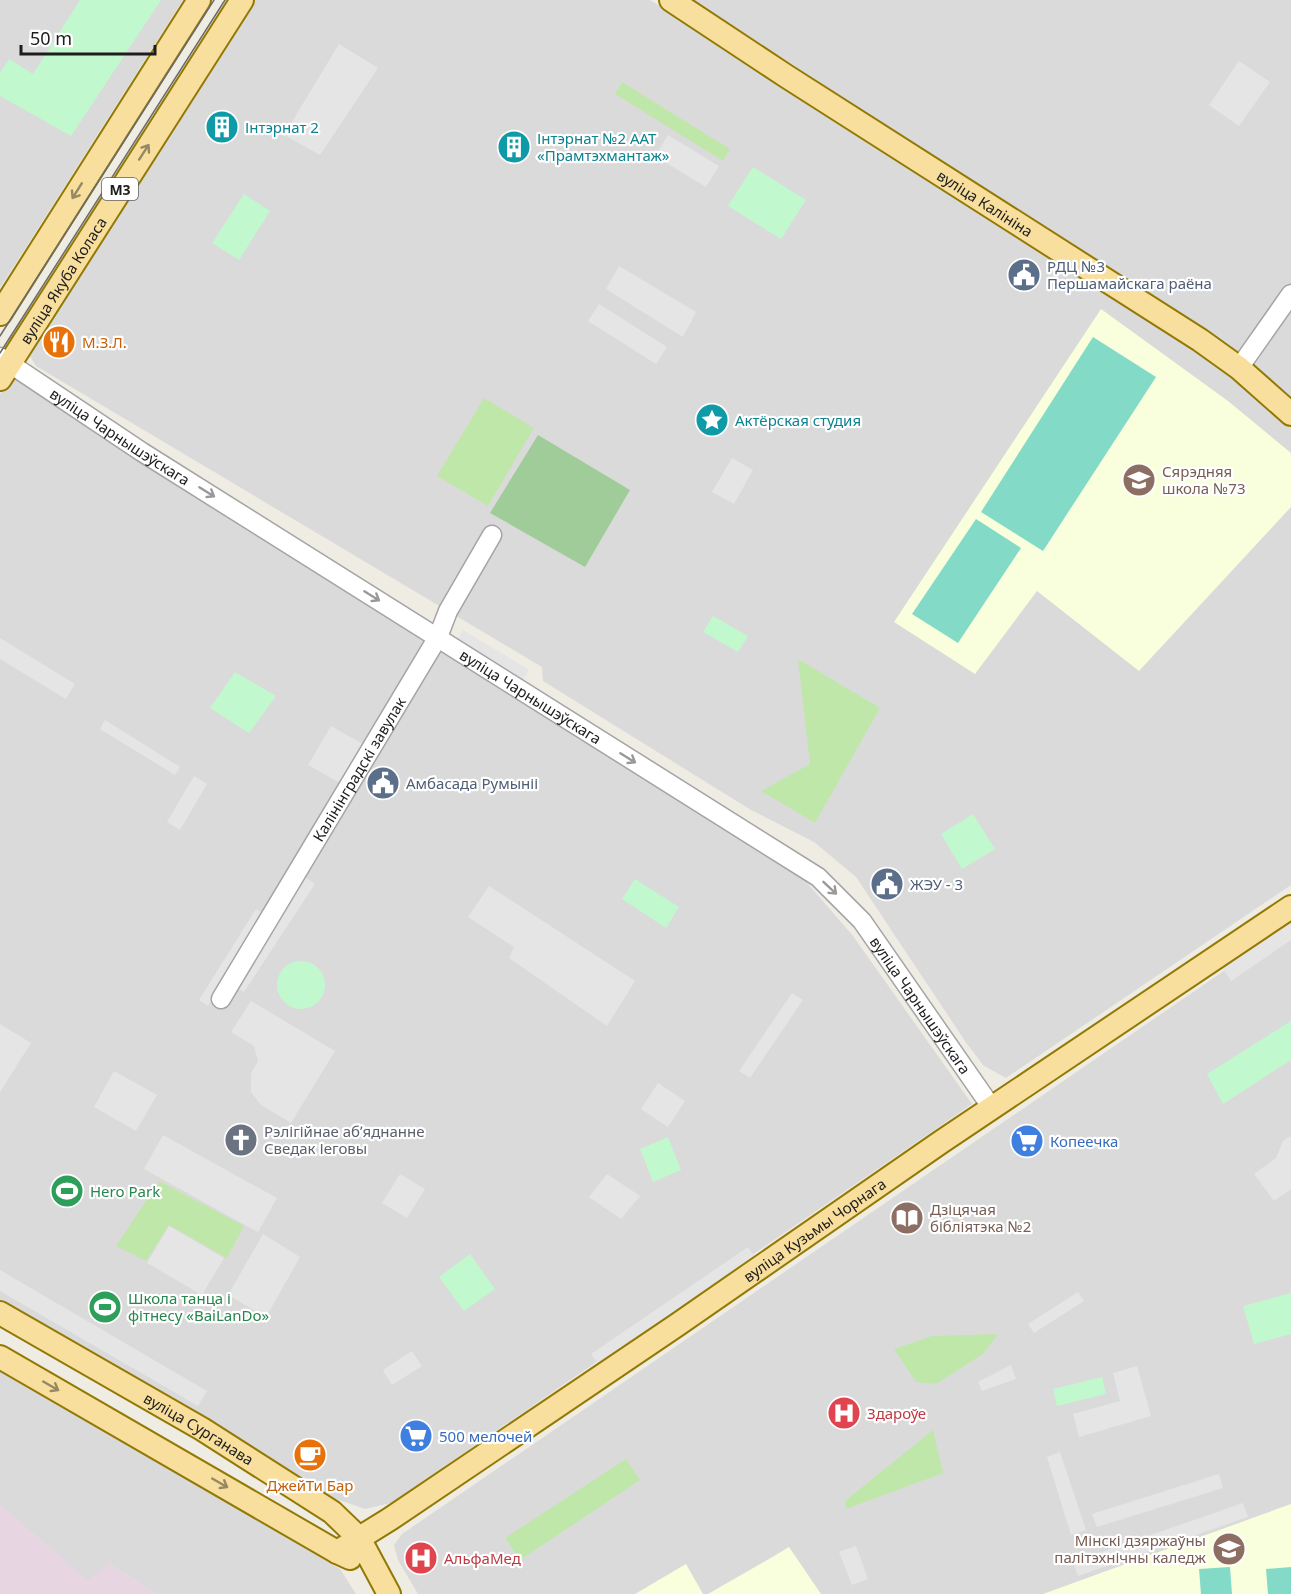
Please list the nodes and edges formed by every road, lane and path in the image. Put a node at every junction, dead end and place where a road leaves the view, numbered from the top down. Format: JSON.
{"nodes":[{"id":1,"x":199,"y":0,"type":"edge"},
{"id":2,"x":242,"y":0,"type":"edge"},
{"id":3,"x":671,"y":0,"type":"edge"},
{"id":4,"x":1291,"y":294,"type":"edge"},
{"id":5,"x":0,"y":314,"type":"edge"},
{"id":6,"x":3,"y":366,"type":"edge"},
{"id":7,"x":1239,"y":368,"type":"junction"},
{"id":8,"x":1291,"y":414,"type":"edge"},
{"id":9,"x":492,"y":535,"type":"dead end"},
{"id":10,"x":438,"y":637,"type":"junction"},
{"id":11,"x":1291,"y":907,"type":"edge"},
{"id":12,"x":221,"y":999,"type":"dead end"},
{"id":13,"x":992,"y":1108,"type":"junction"},
{"id":14,"x":0,"y":1312,"type":"edge"},
{"id":15,"x":0,"y":1357,"type":"edge"},
{"id":16,"x":359,"y":1538,"type":"junction"},
{"id":17,"x":337,"y":1552,"type":"junction"},
{"id":18,"x":374,"y":1568,"type":"junction"},
{"id":19,"x":389,"y":1594,"type":"edge"}],
"edges":[{"from":1,"to":5,"type":"main road","number":"М3","one_way":true},
{"from":6,"to":2,"type":"main road","name":"вуліца Якуба Коласа","number":"М3","one_way":true},
{"from":3,"to":7,"type":"main road","name":"вуліца Калініна"},
{"from":4,"to":7,"type":"street"},
{"from":6,"to":10,"type":"street","name":"вуліца Чарнышэўскага","one_way":true},
{"from":7,"to":8,"type":"main road","name":"вуліца Калініна"},
{"from":9,"to":10,"type":"street","name":"Калінінградскі завулак"},
{"from":10,"to":12,"type":"street","name":"Калінінградскі завулак"},
{"from":10,"to":13,"type":"street","name":"вуліца Чарнышэўскага","one_way":true},
{"from":11,"to":13,"type":"main road","name":"вуліца Кузьмы Чорнага"},
{"from":13,"to":16,"type":"main road","name":"вуліца Кузьмы Чорнага"},
{"from":14,"to":16,"type":"main road","name":"вуліца Сурганава"},
{"from":15,"to":17,"type":"main road","one_way":true},
{"from":16,"to":17,"type":"main road","name":"вуліца Кузьмы Чорнага"},
{"from":16,"to":18,"type":"main road","name":"вуліца Сурганава"},
{"from":17,"to":18,"type":"main road"},
{"from":18,"to":19,"type":"main road","name":"вуліца Сурганава"}]}
